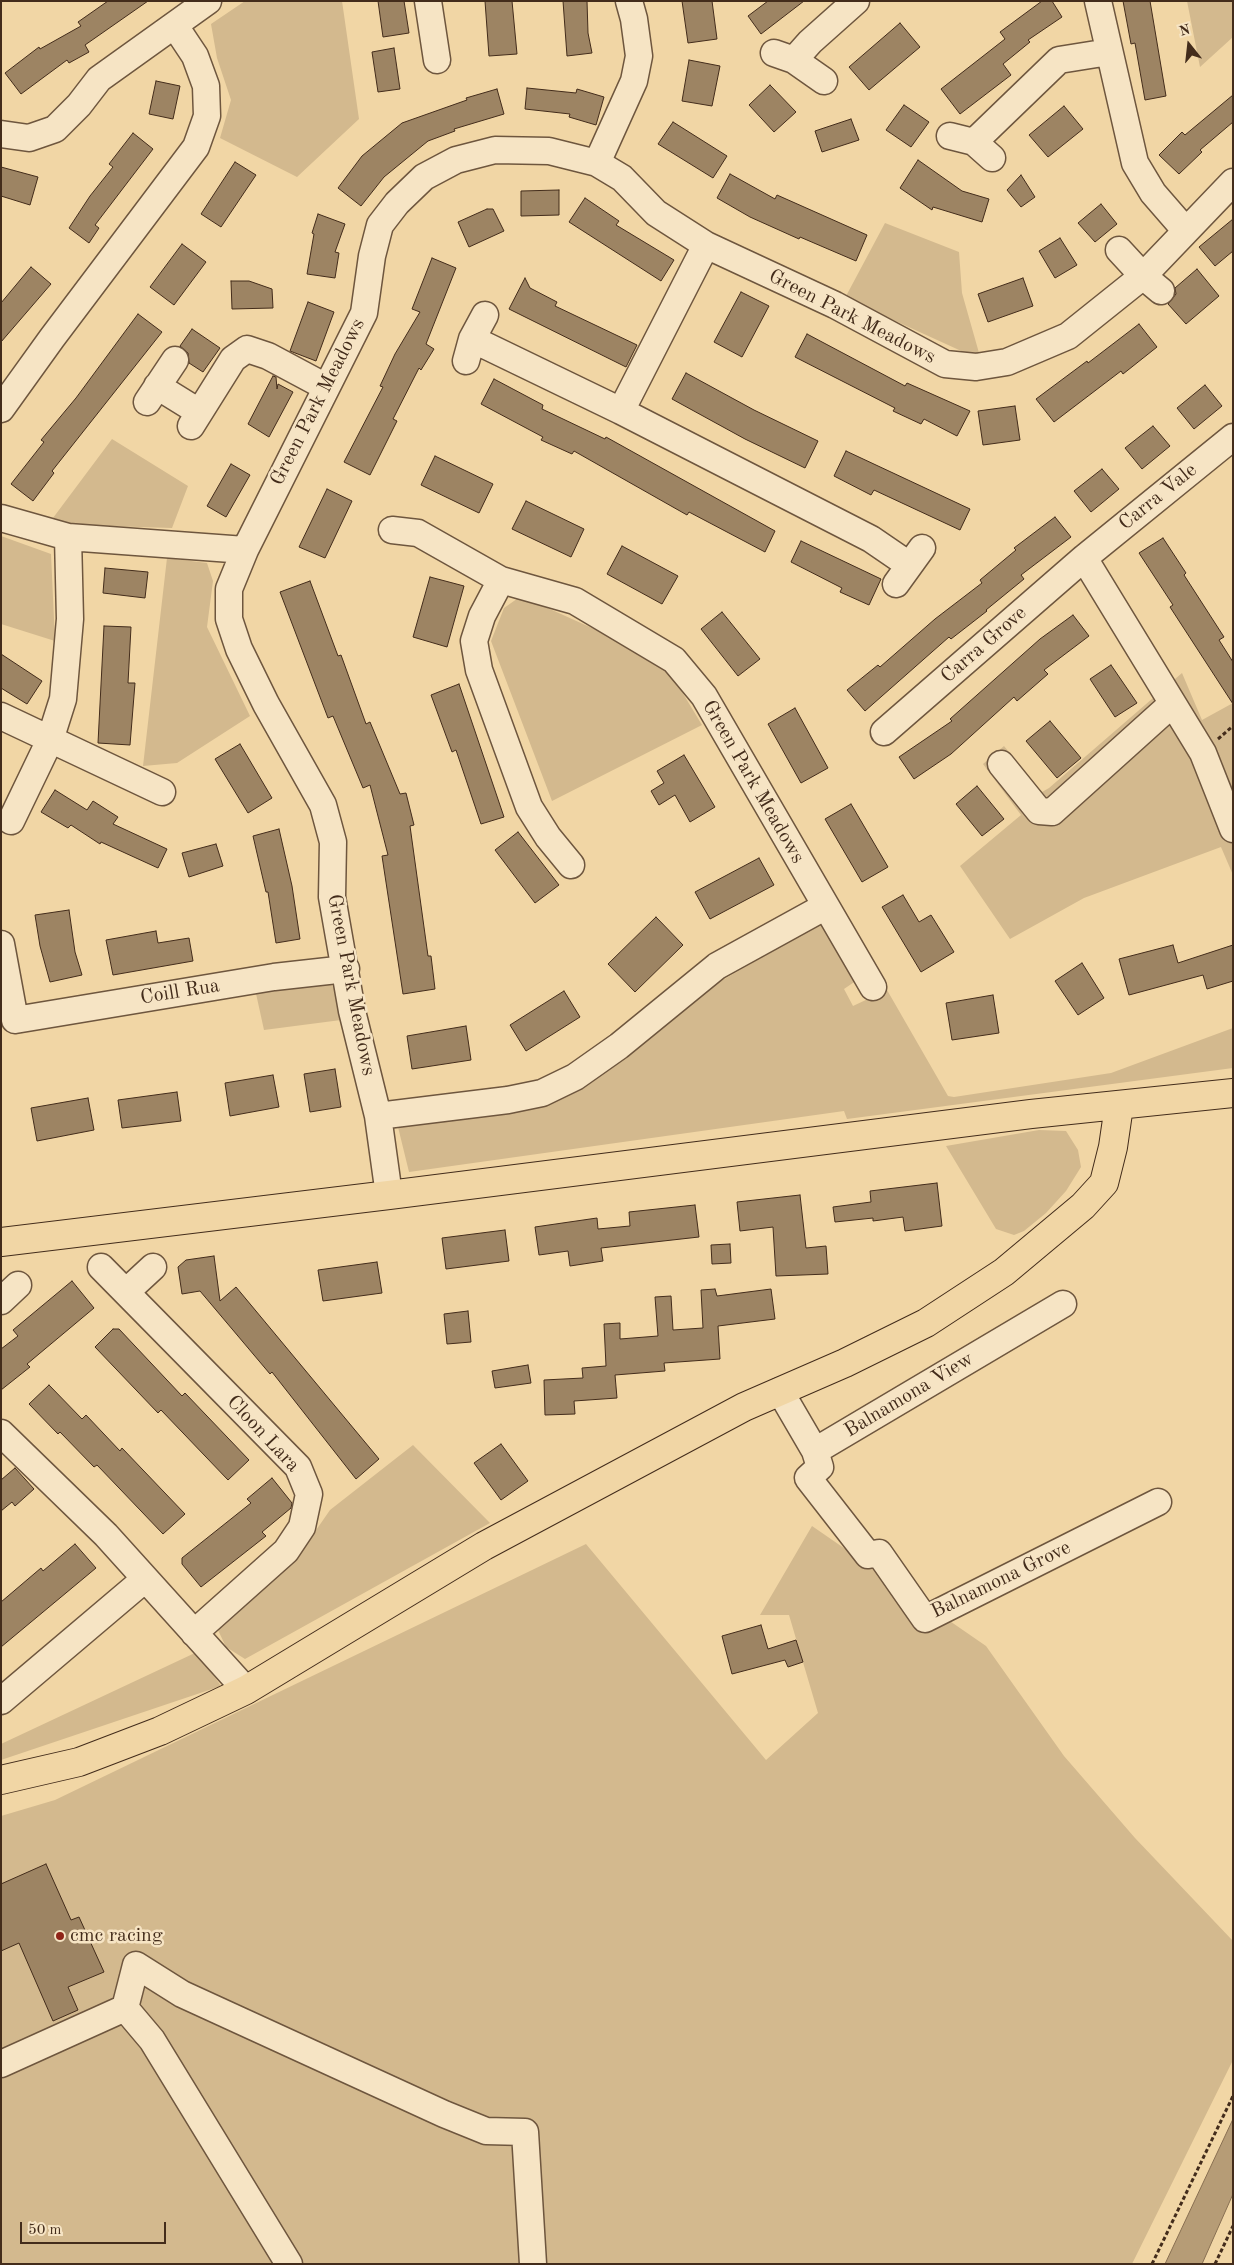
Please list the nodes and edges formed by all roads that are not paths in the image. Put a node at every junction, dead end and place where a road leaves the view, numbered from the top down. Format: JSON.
{"nodes":[{"id":1,"x":208,"y":1,"type":"edge"},
{"id":2,"x":428,"y":1,"type":"edge"},
{"id":3,"x":629,"y":1,"type":"edge"},
{"id":4,"x":856,"y":1,"type":"edge"},
{"id":5,"x":1098,"y":1,"type":"edge"},
{"id":6,"x":174,"y":26,"type":"junction"},
{"id":7,"x":1109,"y":52,"type":"junction"},
{"id":8,"x":436,"y":60,"type":"dead end"},
{"id":9,"x":824,"y":81,"type":"dead end"},
{"id":10,"x":1,"y":134,"type":"edge"},
{"id":11,"x":972,"y":145,"type":"dead end"},
{"id":12,"x":597,"y":163,"type":"junction"},
{"id":13,"x":1233,"y":182,"type":"edge"},
{"id":14,"x":1186,"y":231,"type":"junction"},
{"id":15,"x":706,"y":245,"type":"junction"},
{"id":16,"x":1119,"y":250,"type":"dead end"},
{"id":17,"x":1152,"y":283,"type":"junction"},
{"id":18,"x":485,"y":315,"type":"dead end"},
{"id":19,"x":175,"y":360,"type":"dead end"},
{"id":20,"x":326,"y":387,"type":"junction"},
{"id":21,"x":1,"y":409,"type":"edge"},
{"id":22,"x":621,"y":411,"type":"junction"},
{"id":23,"x":1233,"y":437,"type":"edge"},
{"id":24,"x":1,"y":518,"type":"edge"},
{"id":25,"x":392,"y":530,"type":"dead end"},
{"id":26,"x":68,"y":537,"type":"junction"},
{"id":27,"x":245,"y":550,"type":"junction"},
{"id":28,"x":1084,"y":558,"type":"junction"},
{"id":29,"x":909,"y":566,"type":"dead end"},
{"id":30,"x":501,"y":580,"type":"junction"},
{"id":31,"x":1172,"y":704,"type":"junction"},
{"id":32,"x":1,"y":716,"type":"edge"},
{"id":33,"x":884,"y":732,"type":"dead end"},
{"id":34,"x":50,"y":740,"type":"junction"},
{"id":35,"x":1001,"y":764,"type":"dead end"},
{"id":36,"x":162,"y":792,"type":"dead end"},
{"id":37,"x":10,"y":821,"type":"dead end"},
{"id":38,"x":1233,"y":829,"type":"edge"},
{"id":39,"x":570,"y":865,"type":"dead end"},
{"id":40,"x":826,"y":906,"type":"junction"},
{"id":41,"x":1,"y":944,"type":"edge"},
{"id":42,"x":346,"y":969,"type":"junction"},
{"id":43,"x":873,"y":987,"type":"dead end"},
{"id":44,"x":8,"y":1021,"type":"edge"},
{"id":45,"x":1233,"y":1093,"type":"edge"},
{"id":46,"x":1119,"y":1106,"type":"junction"},
{"id":47,"x":378,"y":1116,"type":"junction"},
{"id":48,"x":390,"y":1195,"type":"junction"},
{"id":49,"x":1,"y":1242,"type":"edge"},
{"id":50,"x":101,"y":1267,"type":"dead end"},
{"id":51,"x":153,"y":1267,"type":"dead end"},
{"id":52,"x":126,"y":1292,"type":"junction"},
{"id":53,"x":1063,"y":1304,"type":"dead end"},
{"id":54,"x":780,"y":1391,"type":"junction"},
{"id":55,"x":1,"y":1434,"type":"edge"},
{"id":56,"x":814,"y":1451,"type":"junction"},
{"id":57,"x":1158,"y":1502,"type":"dead end"},
{"id":58,"x":145,"y":1579,"type":"junction"},
{"id":59,"x":194,"y":1633,"type":"junction"},
{"id":60,"x":246,"y":1690,"type":"junction"},
{"id":61,"x":1,"y":1701,"type":"edge"},
{"id":62,"x":1,"y":1780,"type":"edge"},
{"id":63,"x":125,"y":2008,"type":"junction"},
{"id":64,"x":1,"y":2064,"type":"edge"},
{"id":65,"x":289,"y":2264,"type":"edge"},
{"id":66,"x":532,"y":2264,"type":"edge"}],
"edges":[{"from":1,"to":6,"type":"street"},
{"from":2,"to":8,"type":"street"},
{"from":3,"to":12,"type":"street"},
{"from":4,"to":9,"type":"street"},
{"from":5,"to":7,"type":"street"},
{"from":6,"to":10,"type":"street"},
{"from":6,"to":21,"type":"street"},
{"from":7,"to":11,"type":"street"},
{"from":7,"to":14,"type":"street"},
{"from":12,"to":15,"type":"street","name":"Green Park Meadows"},
{"from":12,"to":20,"type":"street","name":"Green Park Meadows"},
{"from":13,"to":14,"type":"street","name":"Green Park Meadows"},
{"from":14,"to":17,"type":"street","name":"Green Park Meadows"},
{"from":15,"to":17,"type":"street","name":"Green Park Meadows"},
{"from":15,"to":22,"type":"street"},
{"from":16,"to":17,"type":"street"},
{"from":18,"to":22,"type":"street"},
{"from":19,"to":20,"type":"street"},
{"from":20,"to":27,"type":"street","name":"Green Park Meadows"},
{"from":22,"to":29,"type":"street"},
{"from":23,"to":28,"type":"street","name":"Carra Vale"},
{"from":24,"to":26,"type":"street"},
{"from":25,"to":30,"type":"street","name":"Green Park Meadows"},
{"from":26,"to":27,"type":"street"},
{"from":26,"to":34,"type":"street"},
{"from":27,"to":42,"type":"street","name":"Green Park Meadows"},
{"from":28,"to":31,"type":"street"},
{"from":28,"to":33,"type":"street","name":"Carra Grove"},
{"from":30,"to":39,"type":"street"},
{"from":30,"to":40,"type":"street","name":"Green Park Meadows"},
{"from":31,"to":35,"type":"street"},
{"from":31,"to":38,"type":"street"},
{"from":32,"to":34,"type":"street"},
{"from":34,"to":36,"type":"street"},
{"from":34,"to":37,"type":"street"},
{"from":40,"to":43,"type":"street","name":"Green Park Meadows"},
{"from":40,"to":47,"type":"street"},
{"from":41,"to":44,"type":"street","name":"Coill Rua"},
{"from":42,"to":44,"type":"street","name":"Coill Rua"},
{"from":42,"to":47,"type":"street","name":"Green Park Meadows"},
{"from":45,"to":46,"type":"main road"},
{"from":46,"to":48,"type":"main road"},
{"from":46,"to":54,"type":"main road"},
{"from":47,"to":48,"type":"street","name":"Green Park Meadows"},
{"from":48,"to":49,"type":"main road"},
{"from":50,"to":52,"type":"street","name":"Cloon Lara"},
{"from":51,"to":52,"type":"street"},
{"from":52,"to":59,"type":"street","name":"Cloon Lara"},
{"from":53,"to":56,"type":"street","name":"Balnamona View"},
{"from":54,"to":56,"type":"street"},
{"from":54,"to":60,"type":"main road"},
{"from":55,"to":58,"type":"street"},
{"from":56,"to":57,"type":"street","name":"Balnamona Grove"},
{"from":58,"to":59,"type":"street"},
{"from":58,"to":61,"type":"street"},
{"from":59,"to":60,"type":"street"},
{"from":60,"to":62,"type":"main road"},
{"from":63,"to":64,"type":"street"},
{"from":63,"to":65,"type":"street"},
{"from":63,"to":66,"type":"street"}]}
